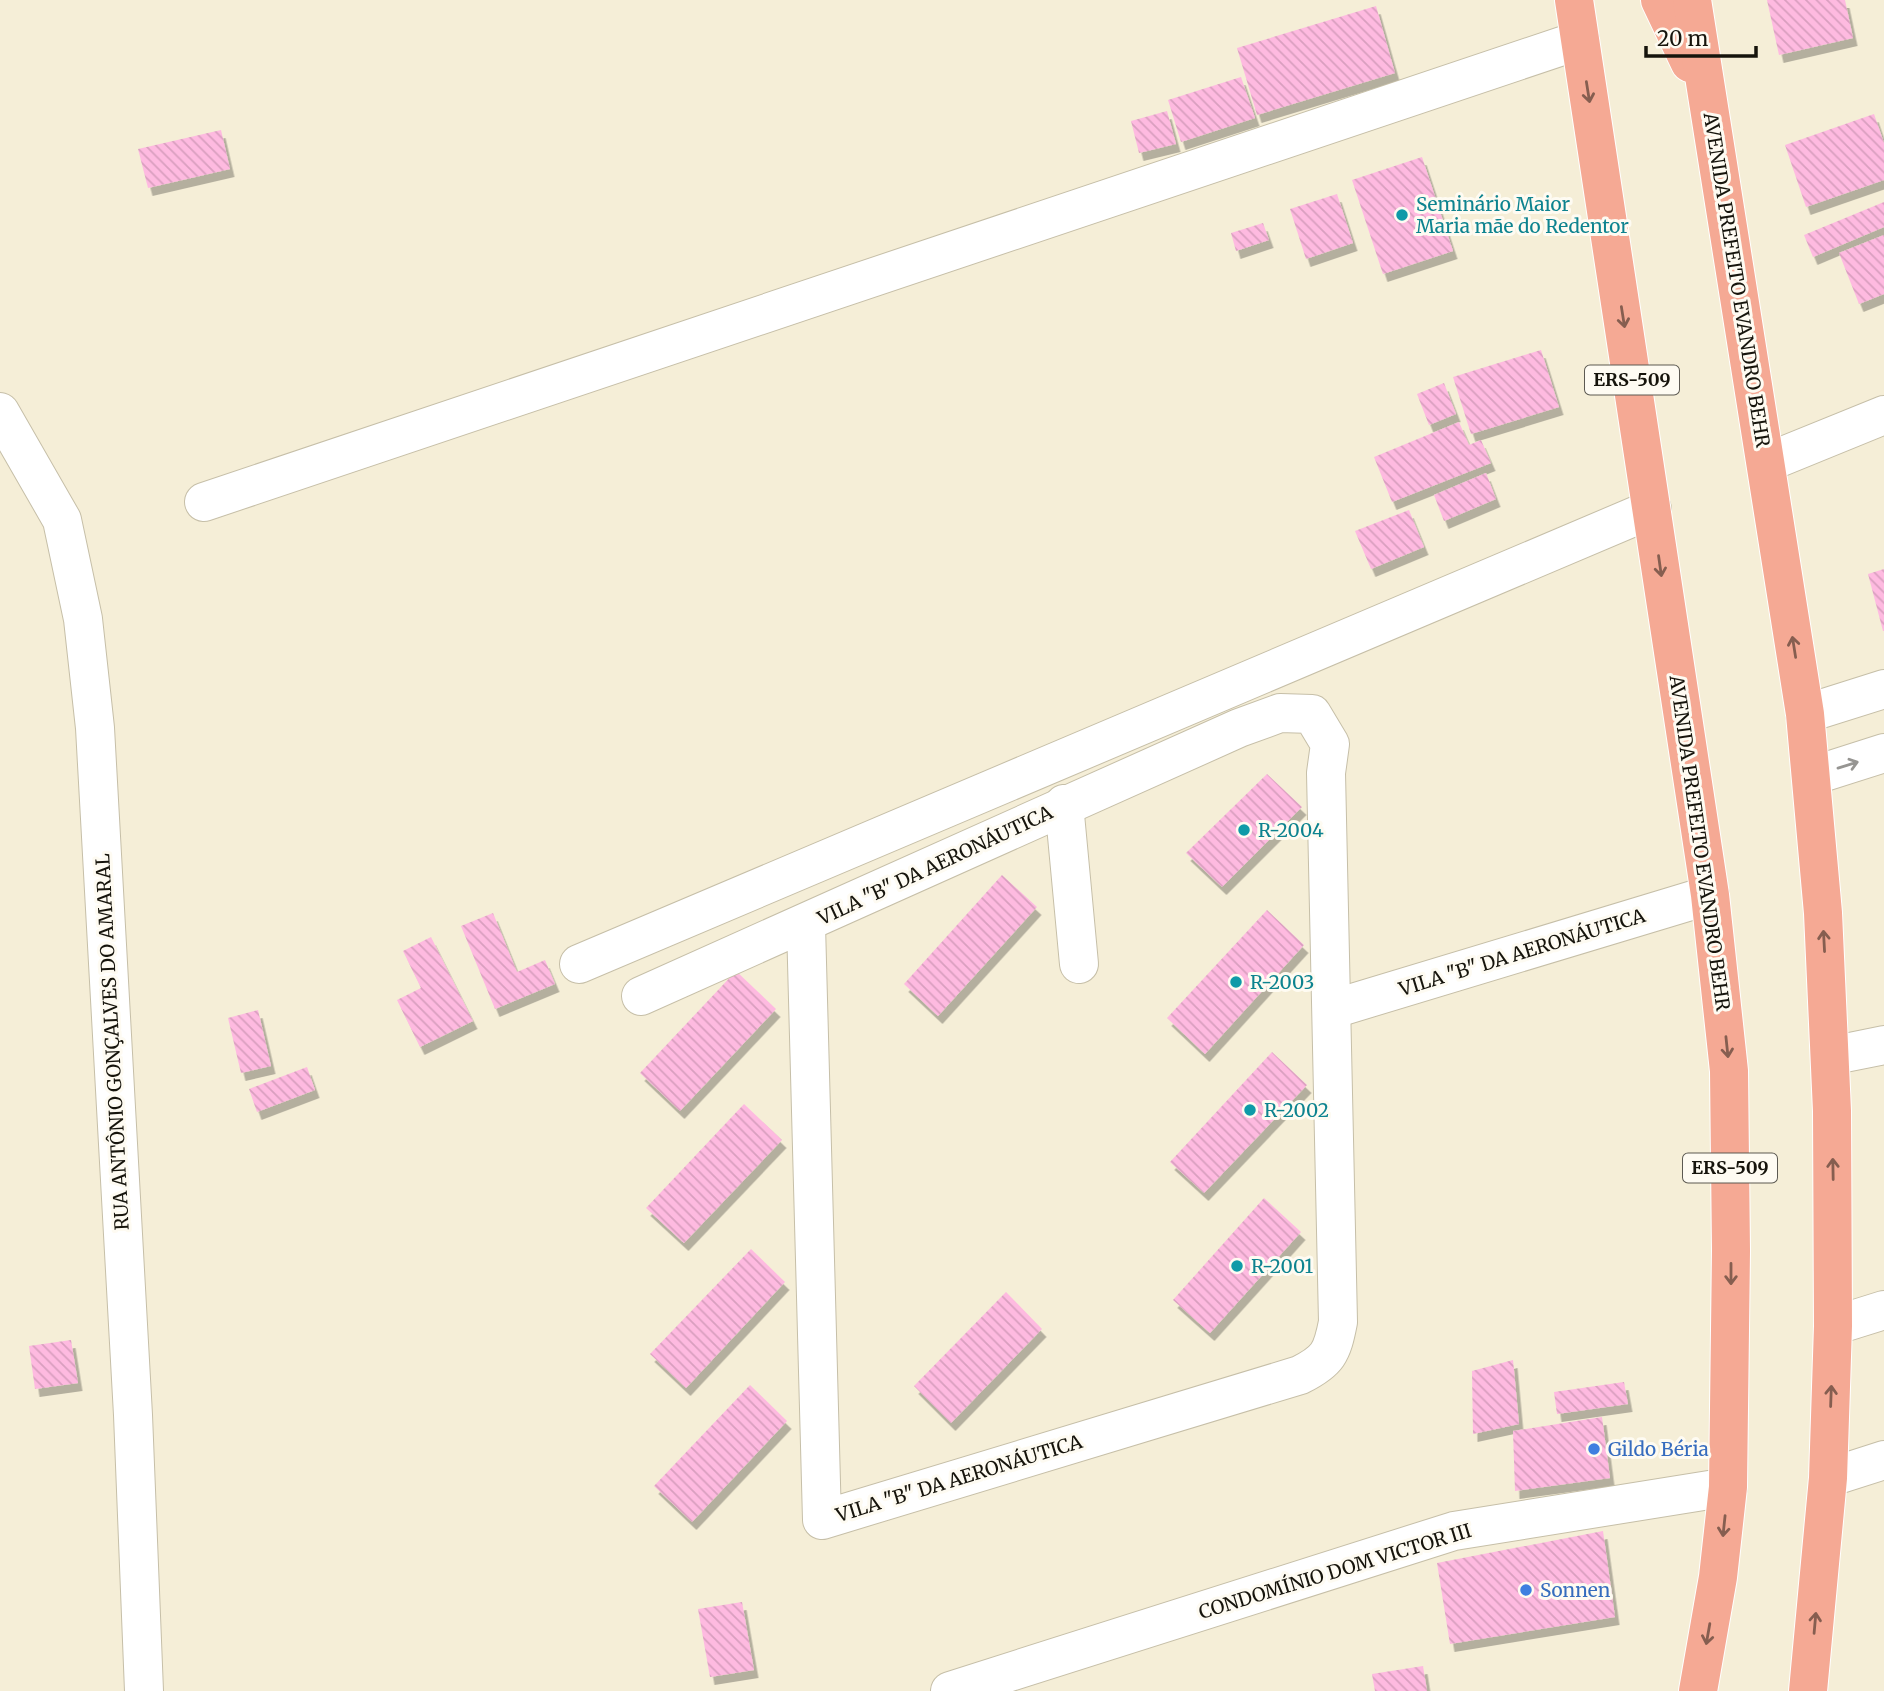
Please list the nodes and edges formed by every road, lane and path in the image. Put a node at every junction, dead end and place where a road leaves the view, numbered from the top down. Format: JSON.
{"nodes":[{"id":1,"x":1574,"y":0,"type":"edge"},
{"id":2,"x":1660,"y":0,"type":"edge"},
{"id":3,"x":1692,"y":0,"type":"edge"},
{"id":4,"x":1580,"y":40,"type":"junction"},
{"id":5,"x":1709,"y":103,"type":"junction"},
{"id":6,"x":0,"y":412,"type":"edge"},
{"id":7,"x":1884,"y":415,"type":"edge"},
{"id":8,"x":1766,"y":463,"type":"junction"},
{"id":9,"x":204,"y":502,"type":"dead end"},
{"id":10,"x":1652,"y":509,"type":"junction"},
{"id":11,"x":1884,"y":689,"type":"edge"},
{"id":12,"x":1805,"y":714,"type":"junction"},
{"id":13,"x":1884,"y":753,"type":"edge"},
{"id":14,"x":1812,"y":776,"type":"junction"},
{"id":15,"x":1064,"y":804,"type":"junction"},
{"id":16,"x":1710,"y":895,"type":"junction"},
{"id":17,"x":806,"y":925,"type":"junction"},
{"id":18,"x":579,"y":964,"type":"dead end"},
{"id":19,"x":1079,"y":964,"type":"dead end"},
{"id":20,"x":641,"y":996,"type":"dead end"},
{"id":21,"x":1333,"y":1009,"type":"junction"},
{"id":22,"x":1884,"y":1045,"type":"edge"},
{"id":23,"x":1830,"y":1056,"type":"junction"},
{"id":24,"x":1884,"y":1310,"type":"edge"},
{"id":25,"x":1833,"y":1326,"type":"junction"},
{"id":26,"x":1884,"y":1460,"type":"edge"},
{"id":27,"x":1828,"y":1478,"type":"junction"},
{"id":28,"x":1728,"y":1487,"type":"junction"},
{"id":29,"x":144,"y":1691,"type":"edge"},
{"id":30,"x":950,"y":1691,"type":"edge"},
{"id":31,"x":1698,"y":1691,"type":"edge"},
{"id":32,"x":1808,"y":1691,"type":"edge"}],
"edges":[{"from":1,"to":4,"type":"highway","name":"AVENIDA PREFEITO EVANDRO BEHR","number":"ERS-509"},
{"from":2,"to":5,"type":"highway"},
{"from":3,"to":5,"type":"highway","name":"AVENIDA PREFEITO EVANDRO BEHR"},
{"from":4,"to":9,"type":"street"},
{"from":4,"to":10,"type":"highway","name":"AVENIDA PREFEITO EVANDRO BEHR","number":"ERS-509","one_way":true},
{"from":5,"to":8,"type":"highway","name":"AVENIDA PREFEITO EVANDRO BEHR"},
{"from":6,"to":29,"type":"street","name":"RUA ANTÔNIO GONÇALVES DO AMARAL"},
{"from":7,"to":8,"type":"street"},
{"from":12,"to":8,"type":"highway","name":"AVENIDA PREFEITO EVANDRO BEHR","one_way":true},
{"from":10,"to":16,"type":"highway","name":"AVENIDA PREFEITO EVANDRO BEHR","number":"ERS-509","one_way":true},
{"from":10,"to":18,"type":"street"},
{"from":11,"to":12,"type":"street"},
{"from":12,"to":14,"type":"highway","name":"AVENIDA PREFEITO EVANDRO BEHR"},
{"from":14,"to":13,"type":"street","one_way":true},
{"from":23,"to":14,"type":"highway","name":"AVENIDA PREFEITO EVANDRO BEHR","one_way":true},
{"from":15,"to":17,"type":"street","name":"VILA \"B\" DA AERONÁUTICA"},
{"from":15,"to":19,"type":"street","name":"VILA \"B\" DA AERONÁUTICA"},
{"from":15,"to":21,"type":"street","name":"VILA \"B\" DA AERONÁUTICA"},
{"from":16,"to":21,"type":"street","name":"VILA \"B\" DA AERONÁUTICA"},
{"from":16,"to":28,"type":"highway","name":"AVENIDA PREFEITO EVANDRO BEHR","number":"ERS-509","one_way":true},
{"from":17,"to":20,"type":"street","name":"VILA \"B\" DA AERONÁUTICA"},
{"from":17,"to":21,"type":"street","name":"VILA \"B\" DA AERONÁUTICA"},
{"from":22,"to":23,"type":"street"},
{"from":25,"to":23,"type":"highway","name":"AVENIDA PREFEITO EVANDRO BEHR","one_way":true},
{"from":24,"to":25,"type":"street"},
{"from":27,"to":25,"type":"highway","name":"AVENIDA PREFEITO EVANDRO BEHR","one_way":true},
{"from":26,"to":27,"type":"street"},
{"from":32,"to":27,"type":"highway","name":"AVENIDA PREFEITO EVANDRO BEHR","one_way":true},
{"from":28,"to":30,"type":"street","name":"CONDOMÍNIO DOM VICTOR III"},
{"from":28,"to":31,"type":"highway","name":"AVENIDA PREFEITO EVANDRO BEHR","number":"ERS-509","one_way":true}]}
